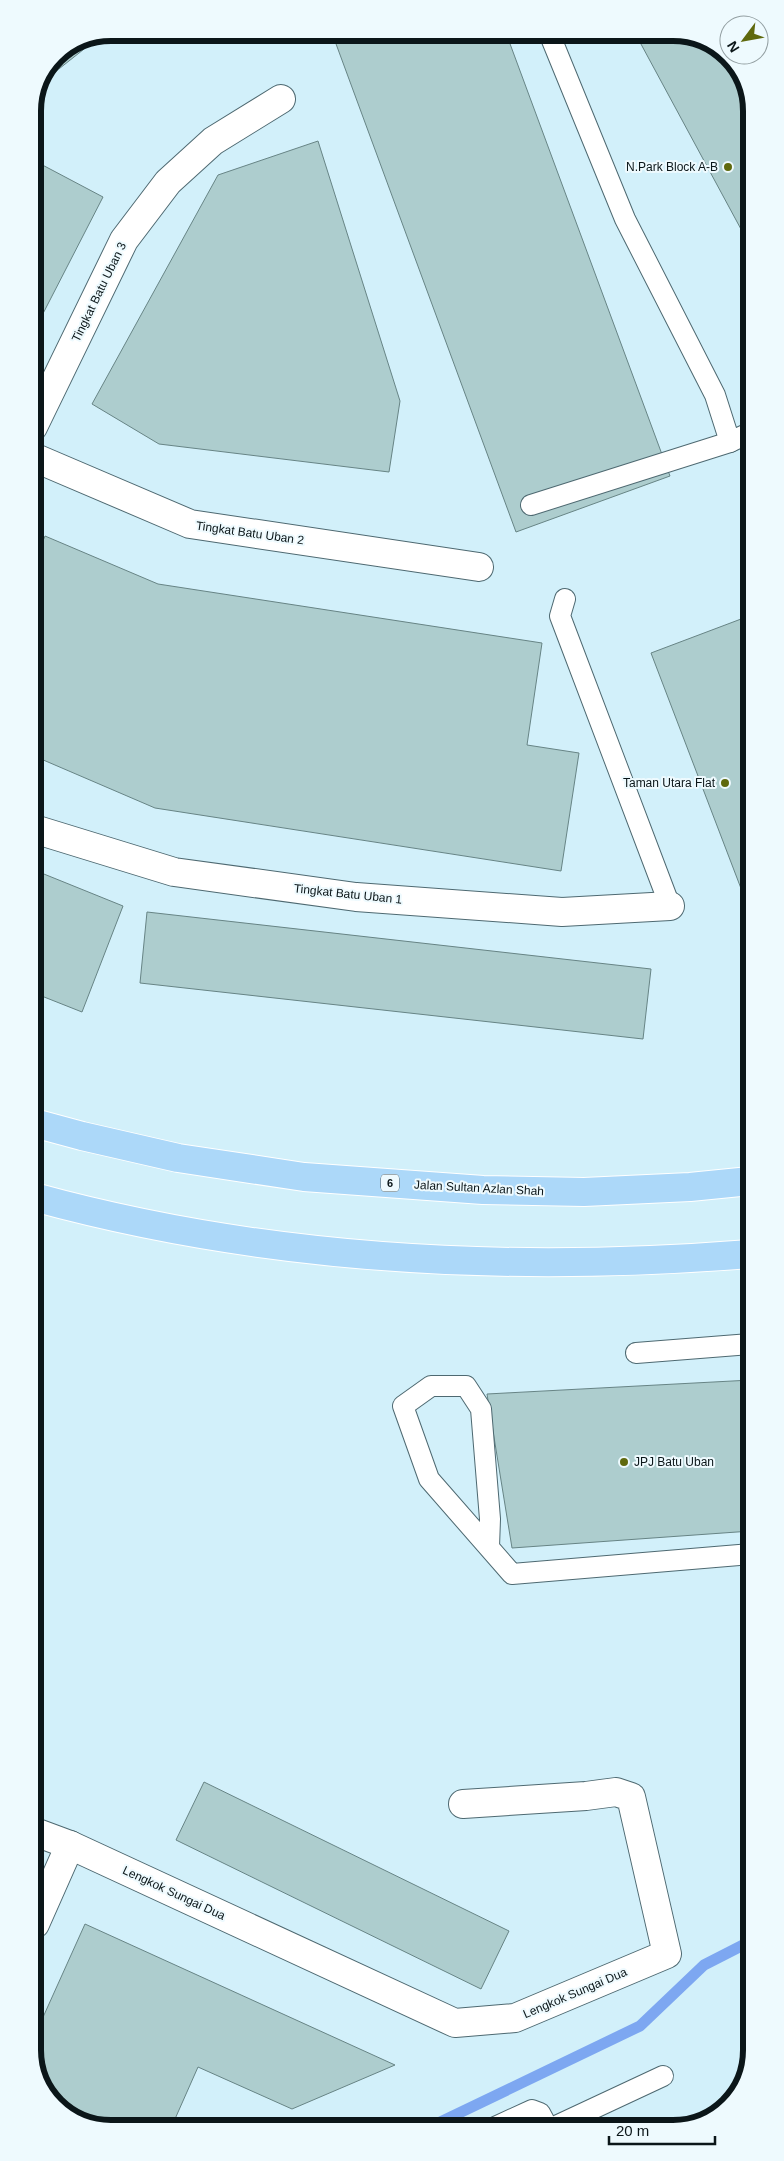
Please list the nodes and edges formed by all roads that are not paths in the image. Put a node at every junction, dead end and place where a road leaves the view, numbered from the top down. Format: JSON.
{"nodes":[{"id":1,"x":552,"y":41,"type":"edge"},
{"id":2,"x":281,"y":99,"type":"dead end"},
{"id":3,"x":41,"y":411,"type":"edge"},
{"id":4,"x":743,"y":436,"type":"edge"},
{"id":5,"x":730,"y":442,"type":"junction"},
{"id":6,"x":41,"y":459,"type":"edge"},
{"id":7,"x":532,"y":505,"type":"dead end"},
{"id":8,"x":479,"y":567,"type":"dead end"},
{"id":9,"x":565,"y":599,"type":"dead end"},
{"id":10,"x":41,"y":831,"type":"edge"},
{"id":11,"x":670,"y":906,"type":"joint"},
{"id":12,"x":41,"y":1125,"type":"edge"},
{"id":13,"x":743,"y":1182,"type":"edge"},
{"id":14,"x":41,"y":1199,"type":"edge"},
{"id":15,"x":743,"y":1254,"type":"edge"},
{"id":16,"x":743,"y":1345,"type":"edge"},
{"id":17,"x":636,"y":1353,"type":"dead end"},
{"id":18,"x":489,"y":1547,"type":"junction"},
{"id":19,"x":743,"y":1555,"type":"edge"},
{"id":20,"x":464,"y":1804,"type":"dead end"},
{"id":21,"x":41,"y":1834,"type":"edge"},
{"id":22,"x":70,"y":1844,"type":"junction"},
{"id":23,"x":41,"y":1910,"type":"edge"},
{"id":24,"x":663,"y":2076,"type":"dead end"},
{"id":25,"x":511,"y":2120,"type":"edge"},
{"id":26,"x":544,"y":2120,"type":"edge"},
{"id":27,"x":569,"y":2120,"type":"edge"}],
"edges":[{"from":1,"to":5,"type":"lane"},
{"from":2,"to":3,"type":"street","name":"Tingkat Batu Uban 3"},
{"from":4,"to":5,"type":"lane"},
{"from":5,"to":7,"type":"lane"},
{"from":6,"to":8,"type":"street","name":"Tingkat Batu Uban 2"},
{"from":9,"to":11,"type":"lane"},
{"from":10,"to":11,"type":"street","name":"Tingkat Batu Uban 1"},
{"from":12,"to":13,"type":"highway","name":"Jalan Sultan Azlan Shah","number":"6"},
{"from":14,"to":15,"type":"highway"},
{"from":16,"to":17,"type":"lane"},
{"from":18,"to":18,"type":"lane"},
{"from":18,"to":19,"type":"lane"},
{"from":20,"to":22,"type":"street","name":"Lengkok Sungai Dua"},
{"from":21,"to":22,"type":"street","name":"Lengkok Sungai Dua"},
{"from":22,"to":23,"type":"street"},
{"from":24,"to":27,"type":"lane"},
{"from":25,"to":26,"type":"lane"}]}
